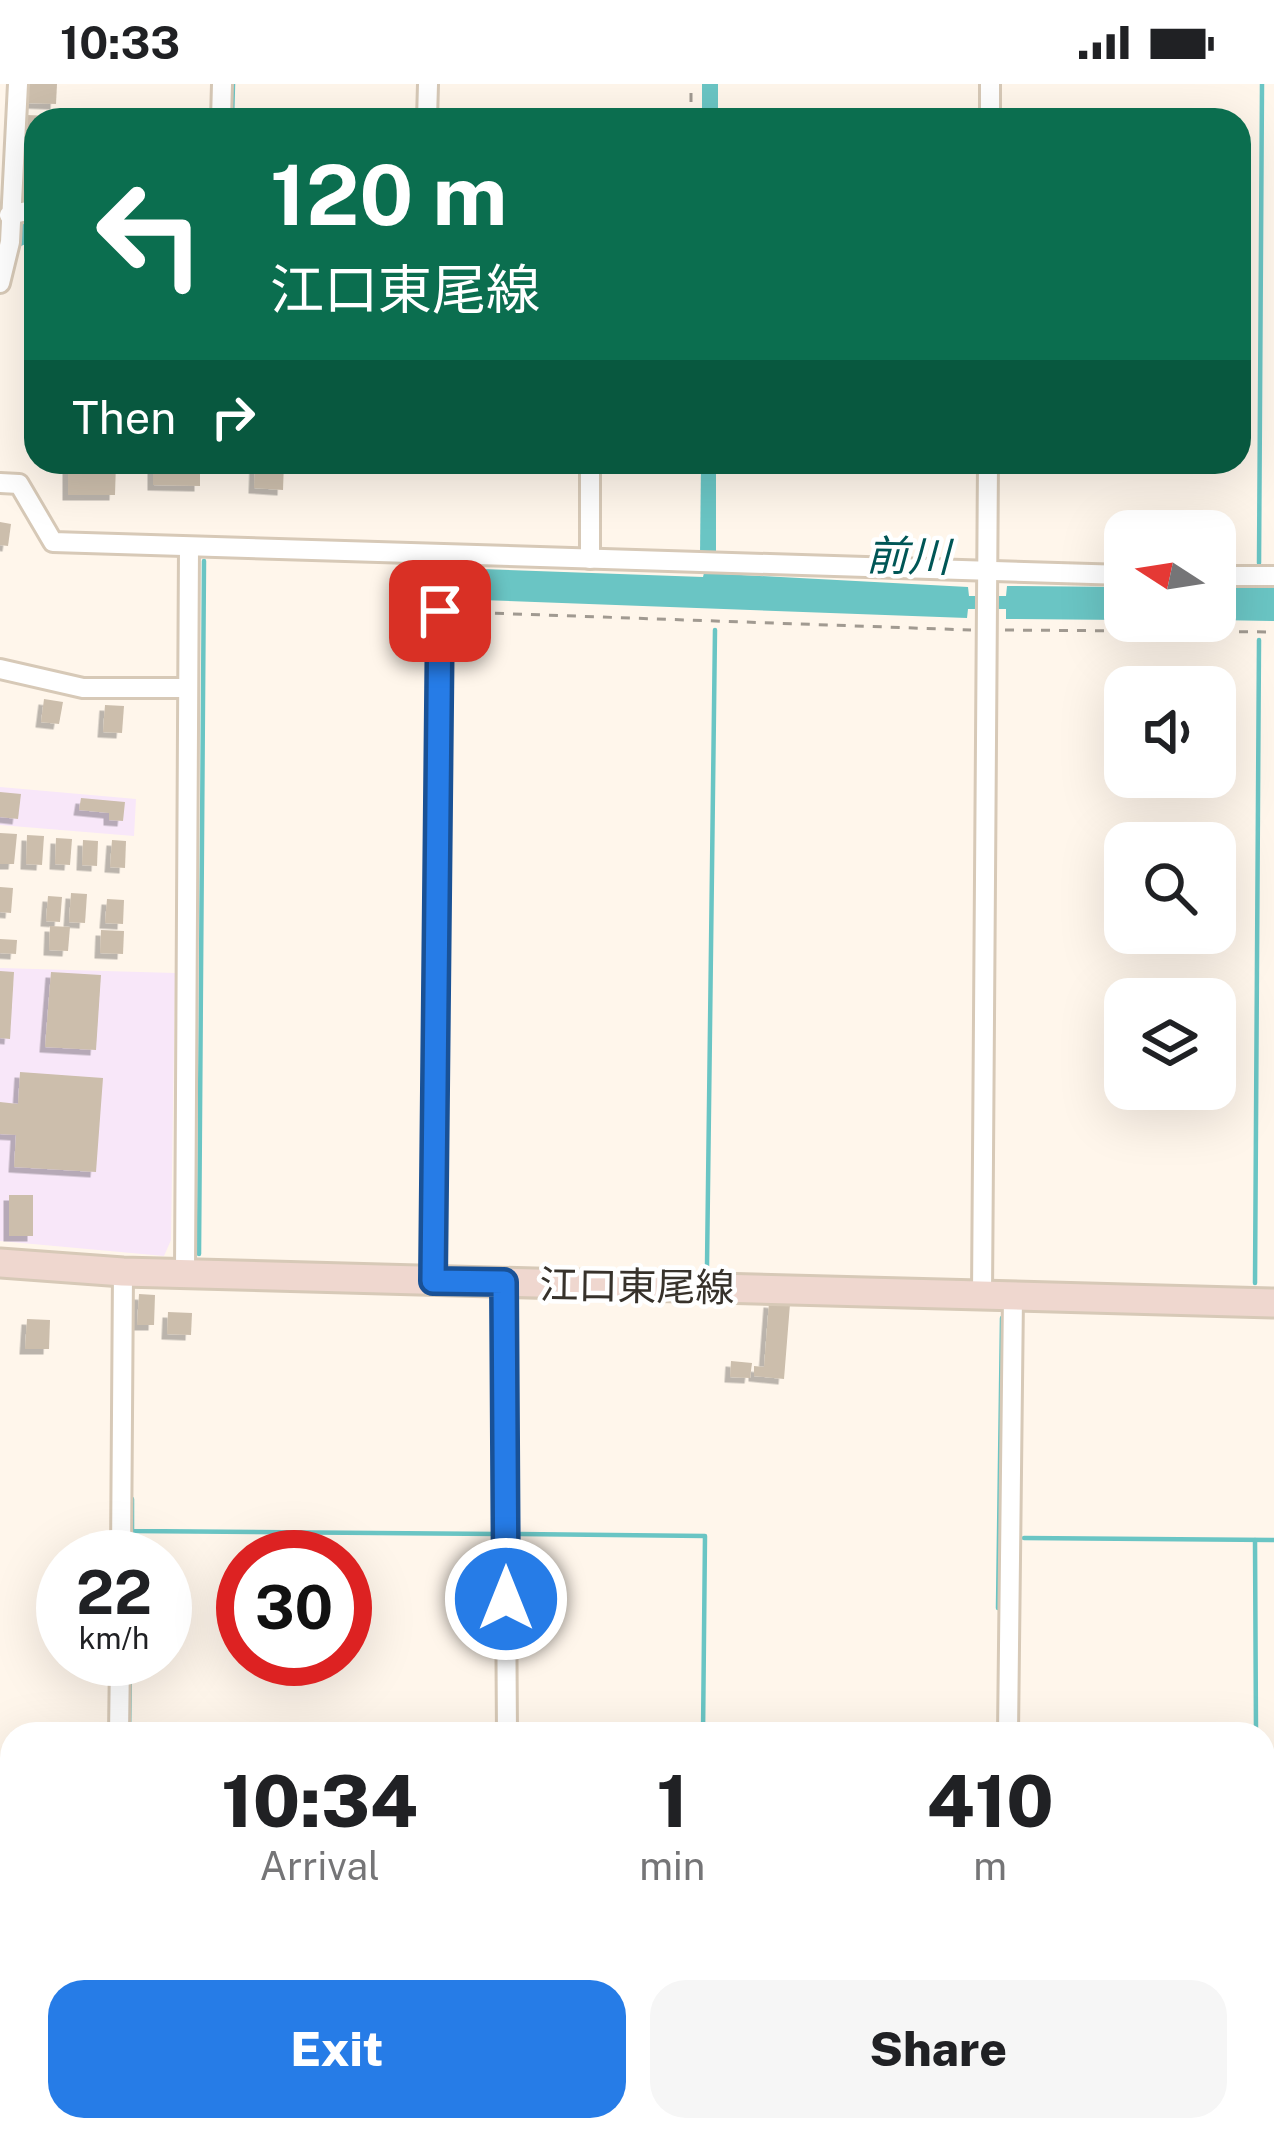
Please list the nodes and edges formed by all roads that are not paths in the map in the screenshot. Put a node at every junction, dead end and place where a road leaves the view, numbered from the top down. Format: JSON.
{"nodes":[{"id":1,"x":18,"y":84,"type":"edge"},
{"id":2,"x":6,"y":213,"type":"edge"},
{"id":3,"x":0,"y":283,"type":"edge"},
{"id":4,"x":590,"y":474,"type":"edge"},
{"id":5,"x":988,"y":474,"type":"edge"},
{"id":6,"x":0,"y":483,"type":"edge"},
{"id":7,"x":189,"y":548,"type":"junction"},
{"id":8,"x":440,"y":556,"type":"junction"},
{"id":9,"x":590,"y":560,"type":"junction"},
{"id":10,"x":1236,"y":576,"type":"edge"},
{"id":11,"x":1274,"y":576,"type":"edge"},
{"id":12,"x":1104,"y":579,"type":"edge"},
{"id":13,"x":987,"y":603,"type":"junction"},
{"id":14,"x":0,"y":669,"type":"edge"},
{"id":15,"x":188,"y":688,"type":"junction"},
{"id":16,"x":0,"y":1263,"type":"edge"},
{"id":17,"x":124,"y":1272,"type":"junction"},
{"id":18,"x":184,"y":1274,"type":"junction"},
{"id":19,"x":433,"y":1281,"type":"junction"},
{"id":20,"x":504,"y":1282,"type":"junction"},
{"id":21,"x":982,"y":1295,"type":"junction"},
{"id":22,"x":1013,"y":1296,"type":"junction"},
{"id":23,"x":1274,"y":1303,"type":"edge"},
{"id":24,"x":121,"y":1530,"type":"edge"},
{"id":25,"x":120,"y":1686,"type":"edge"},
{"id":26,"x":119,"y":1722,"type":"edge"},
{"id":27,"x":507,"y":1722,"type":"edge"},
{"id":28,"x":1008,"y":1722,"type":"edge"}],
"edges":[{"from":1,"to":2,"type":"street"},
{"from":2,"to":3,"type":"street"},
{"from":4,"to":9,"type":"street"},
{"from":5,"to":13,"type":"street"},
{"from":6,"to":7,"type":"street"},
{"from":7,"to":8,"type":"street"},
{"from":7,"to":15,"type":"street"},
{"from":8,"to":9,"type":"street"},
{"from":8,"to":19,"type":"street"},
{"from":9,"to":13,"type":"street"},
{"from":10,"to":11,"type":"street"},
{"from":12,"to":13,"type":"street"},
{"from":13,"to":21,"type":"street"},
{"from":14,"to":15,"type":"street"},
{"from":15,"to":18,"type":"street"},
{"from":16,"to":17,"type":"main road","name":"江口東尾線"},
{"from":17,"to":18,"type":"main road","name":"江口東尾線"},
{"from":17,"to":24,"type":"street"},
{"from":18,"to":19,"type":"main road","name":"江口東尾線"},
{"from":19,"to":20,"type":"main road","name":"江口東尾線"},
{"from":20,"to":21,"type":"main road","name":"江口東尾線"},
{"from":20,"to":27,"type":"street"},
{"from":21,"to":22,"type":"main road","name":"江口東尾線"},
{"from":22,"to":23,"type":"main road","name":"江口東尾線"},
{"from":22,"to":28,"type":"street"},
{"from":25,"to":26,"type":"street"}]}
